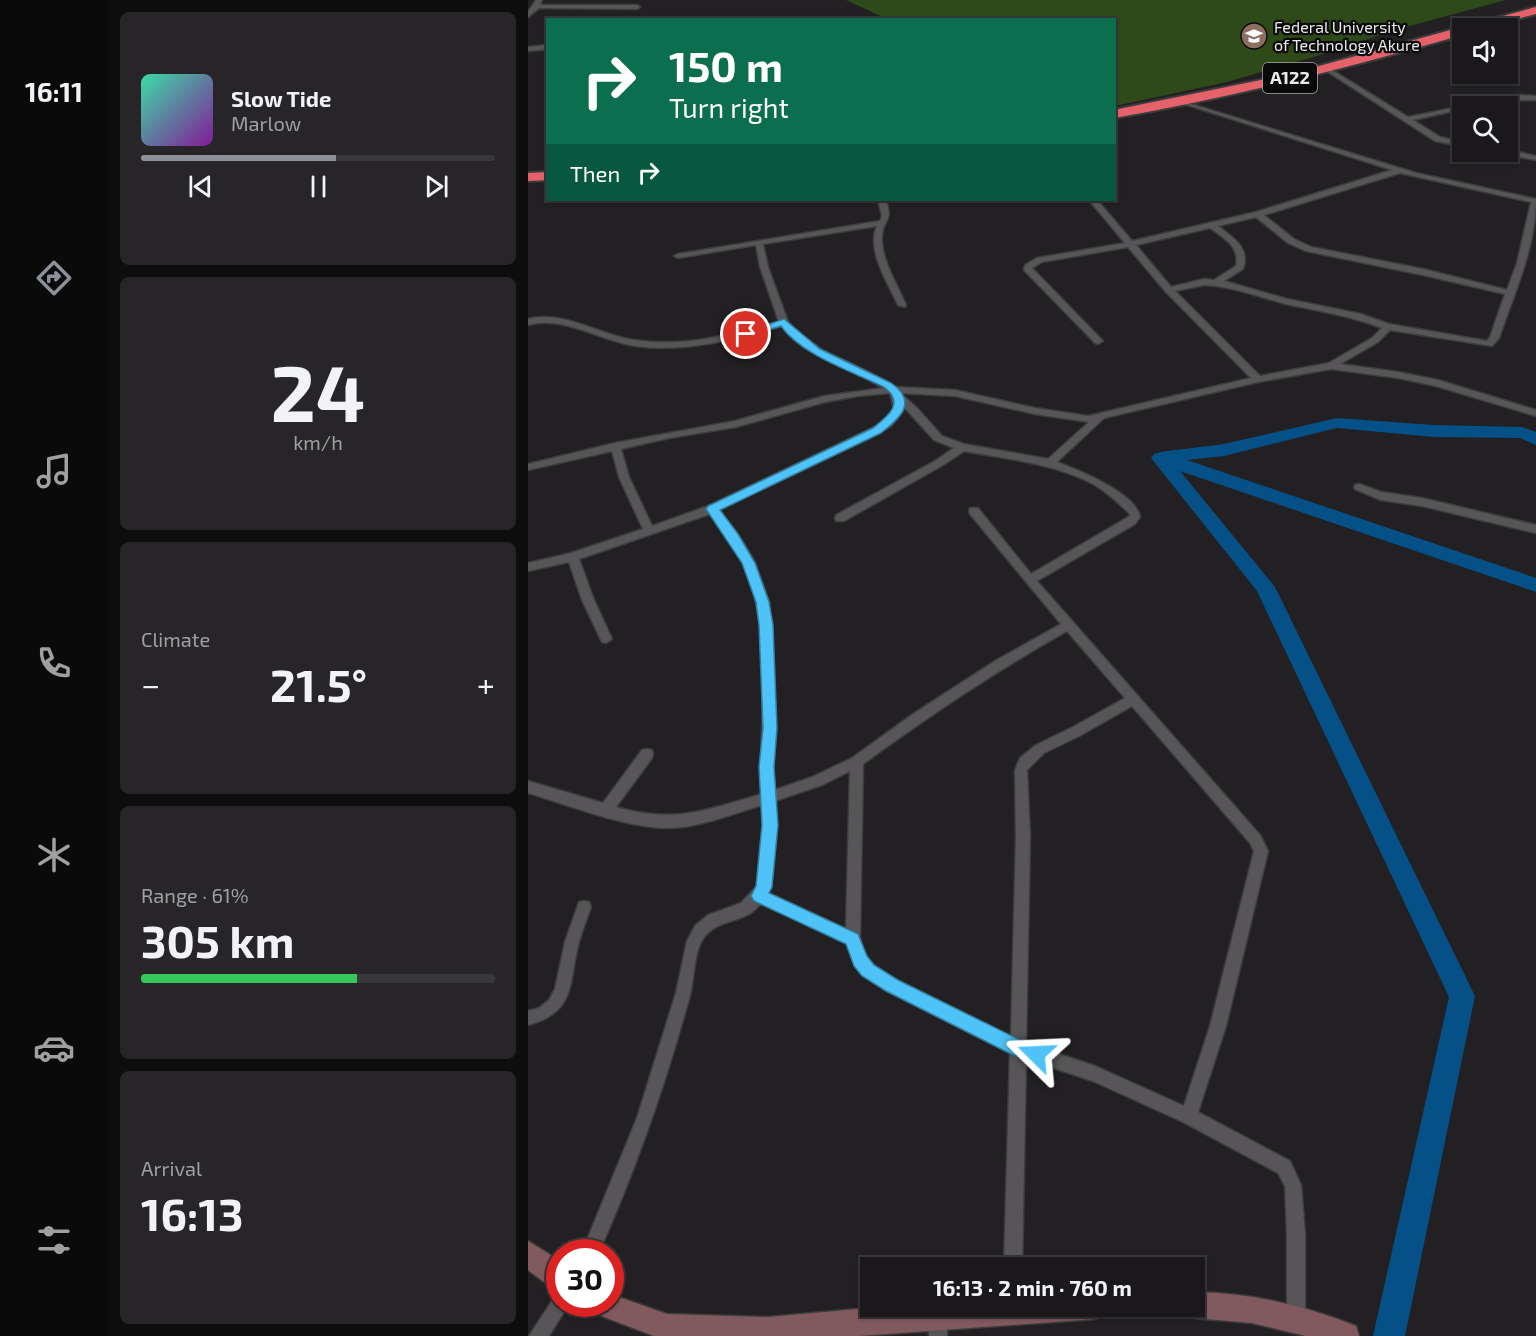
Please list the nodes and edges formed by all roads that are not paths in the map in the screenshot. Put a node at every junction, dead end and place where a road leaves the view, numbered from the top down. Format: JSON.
{"nodes":[{"id":1,"x":538,"y":3,"type":"edge"},
{"id":2,"x":637,"y":7,"type":"dead end"},
{"id":3,"x":1536,"y":10,"type":"edge"},
{"id":4,"x":528,"y":15,"type":"edge"},
{"id":5,"x":1508,"y":18,"type":"edge"},
{"id":6,"x":1452,"y":34,"type":"edge"},
{"id":7,"x":546,"y":47,"type":"edge"},
{"id":8,"x":528,"y":49,"type":"edge"},
{"id":9,"x":1327,"y":69,"type":"junction"},
{"id":10,"x":1518,"y":96,"type":"edge"},
{"id":11,"x":1536,"y":98,"type":"edge"},
{"id":12,"x":1180,"y":101,"type":"junction"},
{"id":13,"x":1452,"y":110,"type":"edge"},
{"id":14,"x":1116,"y":114,"type":"edge"},
{"id":15,"x":1407,"y":119,"type":"junction"},
{"id":16,"x":1452,"y":142,"type":"edge"},
{"id":17,"x":1518,"y":153,"type":"edge"},
{"id":18,"x":1533,"y":155,"type":"edge"},
{"id":19,"x":1398,"y":171,"type":"junction"},
{"id":20,"x":546,"y":176,"type":"edge"},
{"id":21,"x":528,"y":177,"type":"edge"},
{"id":22,"x":882,"y":201,"type":"edge"},
{"id":23,"x":1094,"y":201,"type":"edge"},
{"id":24,"x":1535,"y":201,"type":"edge"},
{"id":25,"x":1258,"y":214,"type":"junction"},
{"id":26,"x":881,"y":223,"type":"junction"},
{"id":27,"x":1212,"y":225,"type":"junction"},
{"id":28,"x":759,"y":242,"type":"junction"},
{"id":29,"x":1130,"y":244,"type":"junction"},
{"id":30,"x":678,"y":256,"type":"dead end"},
{"id":31,"x":1217,"y":282,"type":"junction"},
{"id":32,"x":1169,"y":290,"type":"junction"},
{"id":33,"x":1510,"y":293,"type":"junction"},
{"id":34,"x":902,"y":305,"type":"dead end"},
{"id":35,"x":528,"y":322,"type":"edge"},
{"id":36,"x":784,"y":322,"type":"junction"},
{"id":37,"x":1389,"y":327,"type":"junction"},
{"id":38,"x":1098,"y":341,"type":"dead end"},
{"id":39,"x":1331,"y":366,"type":"junction"},
{"id":40,"x":1258,"y":379,"type":"junction"},
{"id":41,"x":896,"y":393,"type":"junction"},
{"id":42,"x":1536,"y":413,"type":"edge"},
{"id":43,"x":1099,"y":418,"type":"junction"},
{"id":44,"x":615,"y":446,"type":"junction"},
{"id":45,"x":962,"y":447,"type":"junction"},
{"id":46,"x":1050,"y":463,"type":"junction"},
{"id":47,"x":528,"y":467,"type":"edge"},
{"id":48,"x":1359,"y":487,"type":"dead end"},
{"id":49,"x":712,"y":509,"type":"junction"},
{"id":50,"x":974,"y":511,"type":"dead end"},
{"id":51,"x":840,"y":518,"type":"dead end"},
{"id":52,"x":1536,"y":529,"type":"edge"},
{"id":53,"x":649,"y":531,"type":"junction"},
{"id":54,"x":573,"y":557,"type":"junction"},
{"id":55,"x":528,"y":567,"type":"edge"},
{"id":56,"x":1030,"y":580,"type":"junction"},
{"id":57,"x":1068,"y":625,"type":"junction"},
{"id":58,"x":606,"y":639,"type":"dead end"},
{"id":59,"x":1133,"y":699,"type":"junction"},
{"id":60,"x":647,"y":754,"type":"dead end"},
{"id":61,"x":857,"y":762,"type":"junction"},
{"id":62,"x":530,"y":790,"type":"edge"},
{"id":63,"x":769,"y":798,"type":"junction"},
{"id":64,"x":606,"y":810,"type":"junction"},
{"id":65,"x":759,"y":896,"type":"junction"},
{"id":66,"x":584,"y":907,"type":"dead end"},
{"id":67,"x":853,"y":939,"type":"junction"},
{"id":68,"x":528,"y":1018,"type":"edge"},
{"id":69,"x":1017,"y":1048,"type":"junction"},
{"id":70,"x":1189,"y":1116,"type":"junction"},
{"id":71,"x":596,"y":1239,"type":"edge"},
{"id":72,"x":528,"y":1254,"type":"edge"},
{"id":73,"x":1013,"y":1257,"type":"edge"},
{"id":74,"x":546,"y":1268,"type":"edge"},
{"id":75,"x":1205,"y":1306,"type":"edge"},
{"id":76,"x":624,"y":1314,"type":"edge"},
{"id":77,"x":551,"y":1317,"type":"edge"},
{"id":78,"x":978,"y":1317,"type":"edge"},
{"id":79,"x":1296,"y":1319,"type":"junction"},
{"id":80,"x":938,"y":1327,"type":"edge"},
{"id":81,"x":665,"y":1332,"type":"edge"},
{"id":82,"x":538,"y":1336,"type":"edge"},
{"id":83,"x":1346,"y":1336,"type":"edge"}],
"edges":[{"from":1,"to":2,"type":"street"},
{"from":1,"to":4,"type":"street"},
{"from":3,"to":5,"type":"highway"},
{"from":6,"to":9,"type":"highway","number":"A122"},
{"from":7,"to":8,"type":"street"},
{"from":9,"to":12,"type":"highway","number":"A122"},
{"from":9,"to":15,"type":"street"},
{"from":10,"to":11,"type":"street"},
{"from":12,"to":14,"type":"highway","number":"A122"},
{"from":12,"to":19,"type":"street"},
{"from":13,"to":15,"type":"street"},
{"from":15,"to":16,"type":"street"},
{"from":17,"to":18,"type":"street"},
{"from":19,"to":24,"type":"street"},
{"from":19,"to":25,"type":"street"},
{"from":20,"to":21,"type":"highway"},
{"from":22,"to":26,"type":"street"},
{"from":23,"to":29,"type":"street"},
{"from":24,"to":33,"type":"street"},
{"from":25,"to":27,"type":"street"},
{"from":25,"to":33,"type":"street"},
{"from":26,"to":28,"type":"street"},
{"from":26,"to":34,"type":"street"},
{"from":27,"to":29,"type":"street"},
{"from":27,"to":31,"type":"street"},
{"from":28,"to":30,"type":"street"},
{"from":28,"to":36,"type":"street"},
{"from":29,"to":32,"type":"street"},
{"from":29,"to":38,"type":"street"},
{"from":31,"to":32,"type":"street"},
{"from":31,"to":37,"type":"street"},
{"from":32,"to":40,"type":"street"},
{"from":33,"to":37,"type":"street"},
{"from":35,"to":36,"type":"street"},
{"from":36,"to":41,"type":"street"},
{"from":37,"to":39,"type":"street"},
{"from":39,"to":40,"type":"street"},
{"from":39,"to":42,"type":"street"},
{"from":40,"to":43,"type":"street"},
{"from":41,"to":43,"type":"street"},
{"from":41,"to":44,"type":"street"},
{"from":41,"to":45,"type":"street"},
{"from":41,"to":49,"type":"street"},
{"from":43,"to":46,"type":"street"},
{"from":44,"to":47,"type":"street"},
{"from":44,"to":53,"type":"street"},
{"from":45,"to":46,"type":"street"},
{"from":45,"to":51,"type":"street"},
{"from":46,"to":56,"type":"street"},
{"from":48,"to":52,"type":"street"},
{"from":49,"to":53,"type":"street"},
{"from":49,"to":63,"type":"street"},
{"from":50,"to":56,"type":"street"},
{"from":53,"to":54,"type":"street"},
{"from":54,"to":55,"type":"street"},
{"from":54,"to":58,"type":"street"},
{"from":56,"to":57,"type":"street"},
{"from":57,"to":59,"type":"street"},
{"from":57,"to":61,"type":"street"},
{"from":59,"to":69,"type":"street"},
{"from":59,"to":70,"type":"street"},
{"from":60,"to":64,"type":"street"},
{"from":61,"to":63,"type":"street"},
{"from":61,"to":67,"type":"street"},
{"from":62,"to":64,"type":"street"},
{"from":63,"to":64,"type":"street"},
{"from":63,"to":65,"type":"street"},
{"from":65,"to":67,"type":"street"},
{"from":65,"to":71,"type":"street"},
{"from":66,"to":68,"type":"street"},
{"from":67,"to":69,"type":"street"},
{"from":69,"to":70,"type":"street"},
{"from":69,"to":73,"type":"street"},
{"from":70,"to":79,"type":"street"},
{"from":72,"to":74,"type":"main road"},
{"from":75,"to":79,"type":"main road"},
{"from":76,"to":81,"type":"main road"},
{"from":77,"to":82,"type":"street"},
{"from":78,"to":80,"type":"main road"},
{"from":79,"to":83,"type":"main road"},
{"from":80,"to":81,"type":"main road"}]}
